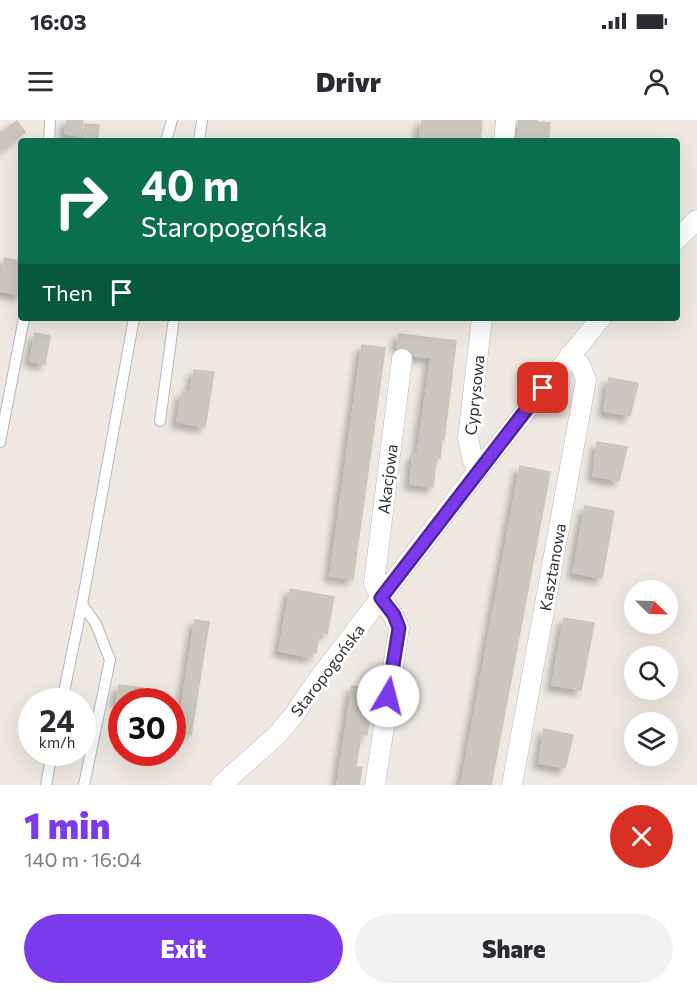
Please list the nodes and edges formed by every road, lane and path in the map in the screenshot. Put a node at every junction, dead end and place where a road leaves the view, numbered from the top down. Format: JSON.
{"nodes":[{"id":1,"x":50,"y":120,"type":"edge"},
{"id":2,"x":172,"y":120,"type":"edge"},
{"id":3,"x":202,"y":120,"type":"edge"},
{"id":4,"x":507,"y":120,"type":"edge"},
{"id":5,"x":49,"y":138,"type":"edge"},
{"id":6,"x":167,"y":138,"type":"edge"},
{"id":7,"x":199,"y":138,"type":"edge"},
{"id":8,"x":504,"y":138,"type":"edge"},
{"id":9,"x":697,"y":220,"type":"edge"},
{"id":10,"x":680,"y":236,"type":"edge"},
{"id":11,"x":23,"y":321,"type":"edge"},
{"id":12,"x":133,"y":321,"type":"edge"},
{"id":13,"x":174,"y":321,"type":"edge"},
{"id":14,"x":482,"y":321,"type":"edge"},
{"id":15,"x":598,"y":321,"type":"edge"},
{"id":16,"x":569,"y":356,"type":"junction"},
{"id":17,"x":402,"y":358,"type":"dead end"},
{"id":18,"x":160,"y":421,"type":"dead end"},
{"id":19,"x":0,"y":442,"type":"edge"},
{"id":20,"x":479,"y":469,"type":"junction"},
{"id":21,"x":381,"y":598,"type":"junction"},
{"id":22,"x":82,"y":604,"type":"junction"},
{"id":23,"x":65,"y":688,"type":"edge"},
{"id":24,"x":96,"y":732,"type":"edge"},
{"id":25,"x":50,"y":766,"type":"edge"},
{"id":26,"x":88,"y":766,"type":"edge"},
{"id":27,"x":46,"y":785,"type":"edge"},
{"id":28,"x":84,"y":785,"type":"edge"},
{"id":29,"x":221,"y":785,"type":"edge"},
{"id":30,"x":375,"y":785,"type":"edge"},
{"id":31,"x":512,"y":785,"type":"edge"}],
"edges":[{"from":1,"to":5,"type":"lane"},
{"from":2,"to":6,"type":"lane"},
{"from":3,"to":7,"type":"lane"},
{"from":4,"to":8,"type":"street"},
{"from":9,"to":10,"type":"street"},
{"from":11,"to":19,"type":"lane"},
{"from":12,"to":22,"type":"lane"},
{"from":13,"to":18,"type":"lane"},
{"from":14,"to":20,"type":"street","name":"Cyprysowa"},
{"from":15,"to":16,"type":"street","name":"Staropogońska"},
{"from":16,"to":20,"type":"street","name":"Staropogońska"},
{"from":16,"to":31,"type":"street","name":"Kasztanowa"},
{"from":17,"to":21,"type":"street","name":"Akacjowa"},
{"from":20,"to":21,"type":"street","name":"Staropogońska"},
{"from":21,"to":29,"type":"street","name":"Staropogońska"},
{"from":21,"to":30,"type":"street"},
{"from":22,"to":23,"type":"lane"},
{"from":22,"to":24,"type":"lane"},
{"from":25,"to":27,"type":"lane"},
{"from":26,"to":28,"type":"lane"}]}
